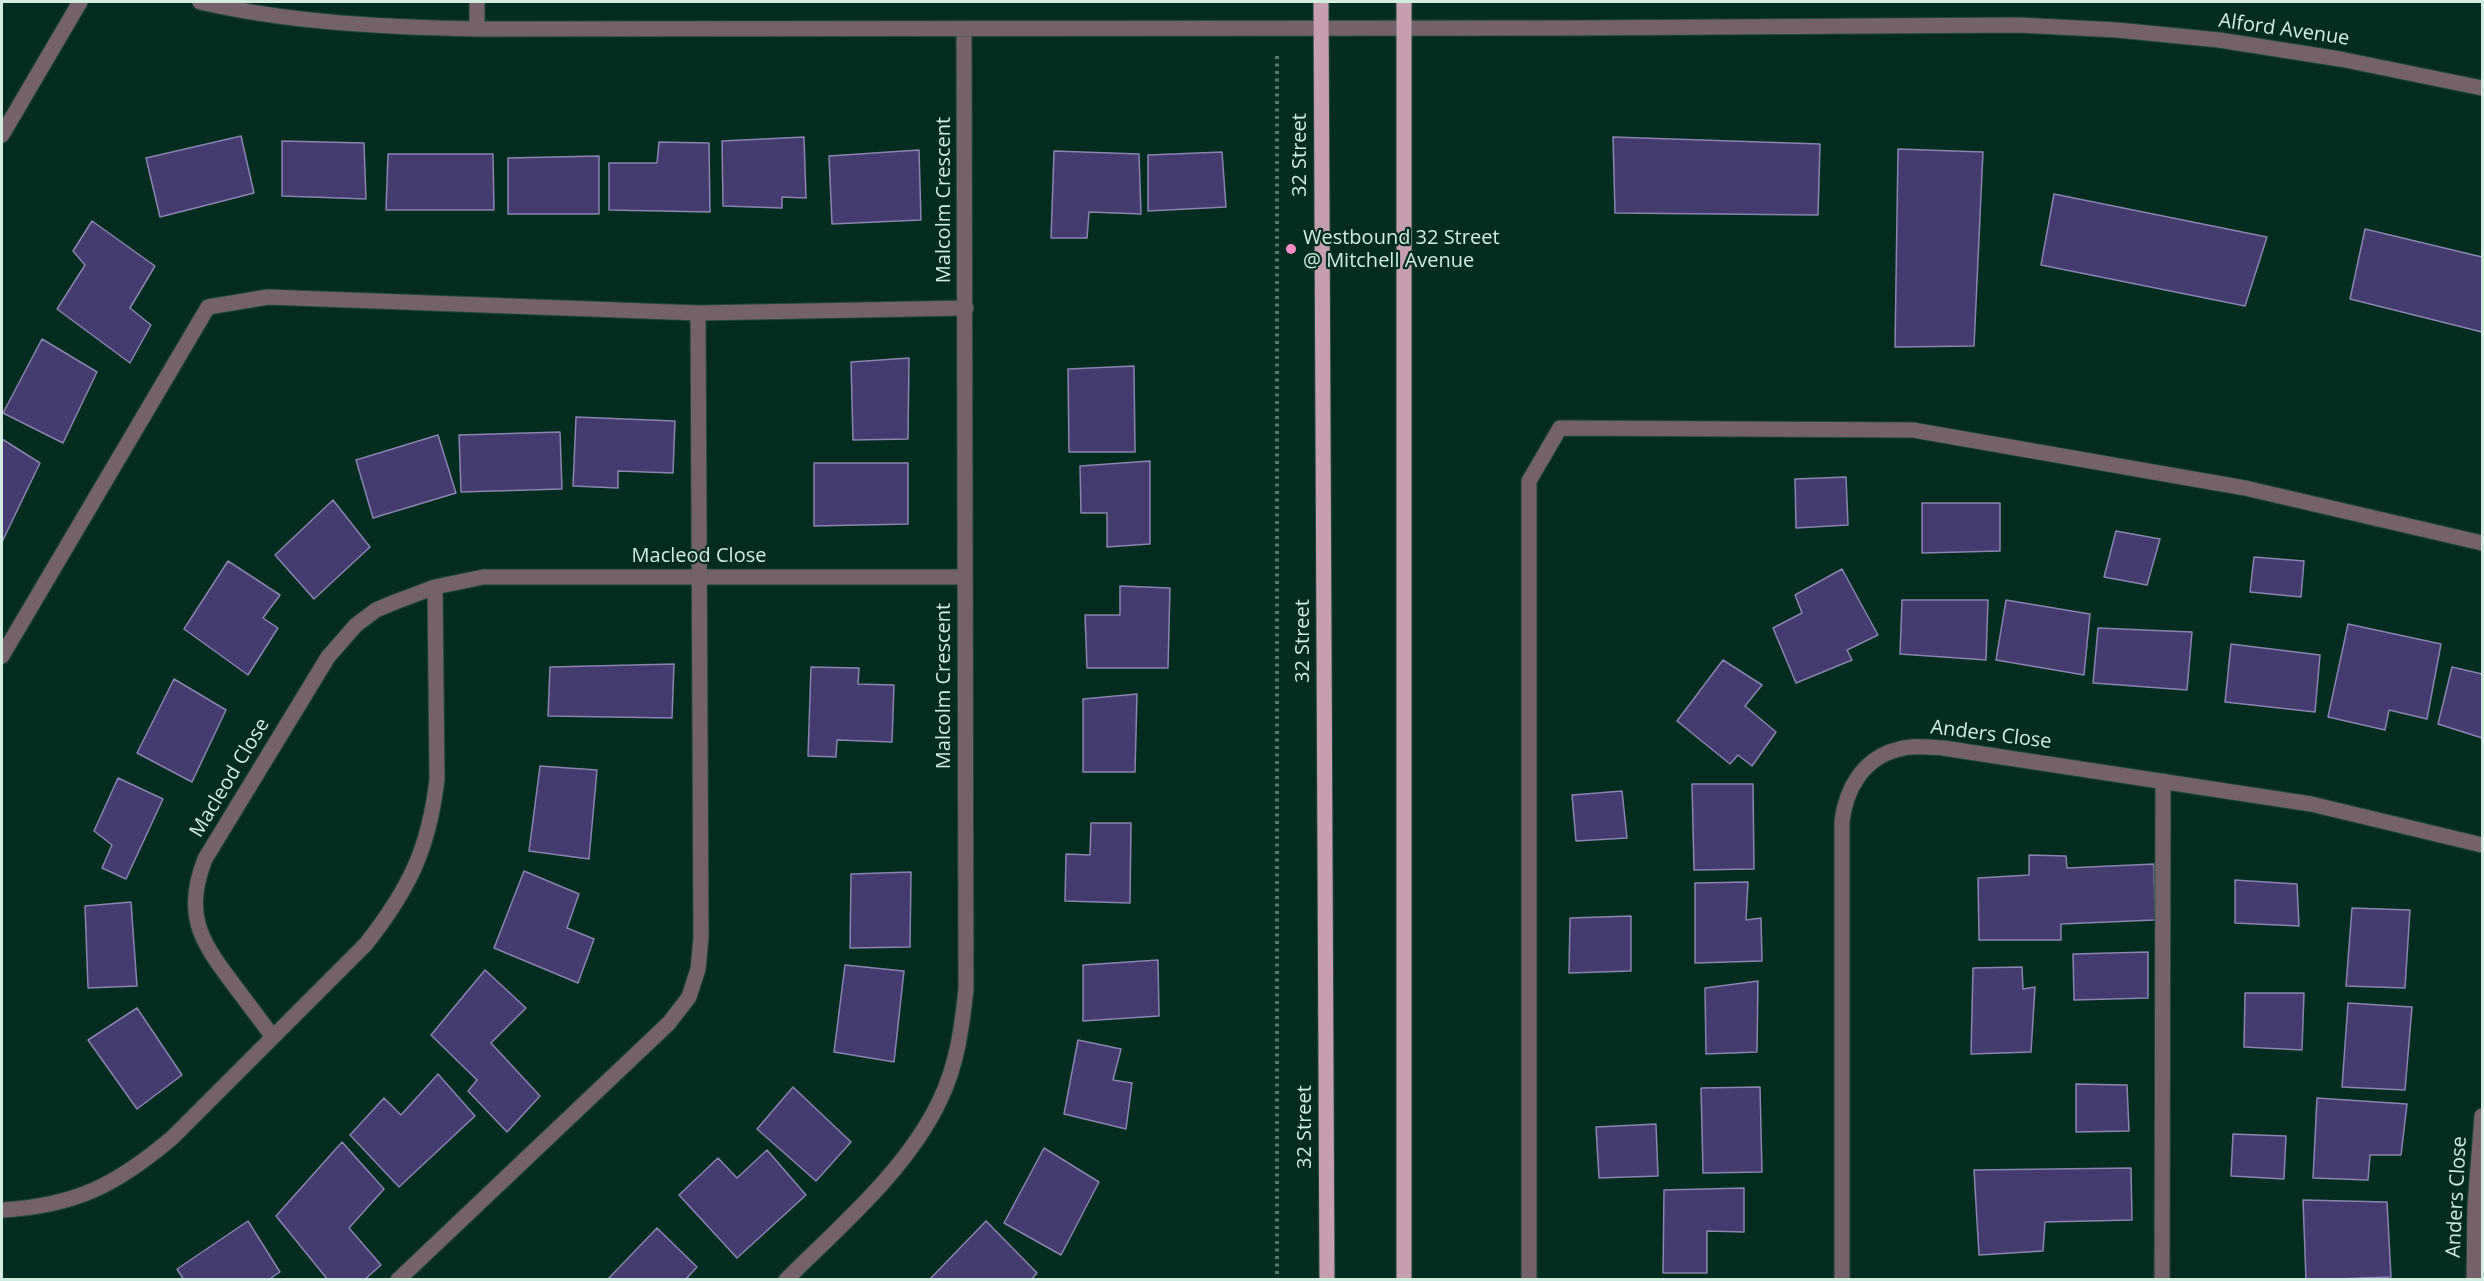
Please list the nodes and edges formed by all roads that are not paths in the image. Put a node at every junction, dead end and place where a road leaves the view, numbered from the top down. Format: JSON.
{"nodes":[{"id":1,"x":80,"y":2,"type":"edge"},
{"id":2,"x":200,"y":2,"type":"edge"},
{"id":3,"x":477,"y":2,"type":"edge"},
{"id":4,"x":1321,"y":2,"type":"edge"},
{"id":5,"x":1404,"y":2,"type":"edge"},
{"id":6,"x":1404,"y":27,"type":"junction"},
{"id":7,"x":1321,"y":28,"type":"junction"},
{"id":8,"x":477,"y":29,"type":"junction"},
{"id":9,"x":964,"y":30,"type":"junction"},
{"id":10,"x":2482,"y":88,"type":"edge"},
{"id":11,"x":2,"y":135,"type":"edge"},
{"id":12,"x":966,"y":308,"type":"junction"},
{"id":13,"x":698,"y":313,"type":"junction"},
{"id":14,"x":2482,"y":543,"type":"edge"},
{"id":15,"x":700,"y":576,"type":"junction"},
{"id":16,"x":965,"y":577,"type":"junction"},
{"id":17,"x":435,"y":587,"type":"junction"},
{"id":18,"x":2,"y":656,"type":"edge"},
{"id":19,"x":2163,"y":781,"type":"junction"},
{"id":20,"x":2482,"y":845,"type":"edge"},
{"id":21,"x":273,"y":1037,"type":"junction"},
{"id":22,"x":2482,"y":1116,"type":"edge"},
{"id":23,"x":2,"y":1210,"type":"edge"},
{"id":24,"x":398,"y":1280,"type":"edge"},
{"id":25,"x":786,"y":1280,"type":"edge"},
{"id":26,"x":1327,"y":1280,"type":"edge"},
{"id":27,"x":1404,"y":1280,"type":"edge"},
{"id":28,"x":1529,"y":1280,"type":"edge"},
{"id":29,"x":1842,"y":1280,"type":"edge"},
{"id":30,"x":2162,"y":1280,"type":"edge"},
{"id":31,"x":2474,"y":1280,"type":"edge"}],
"edges":[{"from":1,"to":11,"type":"street"},
{"from":2,"to":8,"type":"street","name":"Alford Avenue"},
{"from":3,"to":8,"type":"street"},
{"from":4,"to":7,"type":"main road","name":"32 Street"},
{"from":5,"to":6,"type":"main road"},
{"from":6,"to":7,"type":"street","name":"Alford Avenue"},
{"from":6,"to":10,"type":"street","name":"Alford Avenue"},
{"from":6,"to":27,"type":"main road"},
{"from":7,"to":9,"type":"street","name":"Alford Avenue"},
{"from":7,"to":26,"type":"main road","name":"32 Street"},
{"from":8,"to":9,"type":"street","name":"Alford Avenue"},
{"from":9,"to":12,"type":"street","name":"Malcolm Crescent"},
{"from":12,"to":13,"type":"street"},
{"from":12,"to":16,"type":"street","name":"Malcolm Crescent"},
{"from":13,"to":15,"type":"street"},
{"from":13,"to":18,"type":"street"},
{"from":14,"to":28,"type":"street"},
{"from":15,"to":16,"type":"street","name":"Macleod Close"},
{"from":15,"to":17,"type":"street","name":"Macleod Close"},
{"from":15,"to":24,"type":"street"},
{"from":16,"to":25,"type":"street","name":"Malcolm Crescent"},
{"from":17,"to":21,"type":"street"},
{"from":17,"to":21,"type":"street","name":"Macleod Close"},
{"from":19,"to":20,"type":"street","name":"Anders Close"},
{"from":19,"to":29,"type":"street","name":"Anders Close"},
{"from":19,"to":30,"type":"street"},
{"from":21,"to":23,"type":"street"},
{"from":22,"to":31,"type":"street","name":"Anders Close"}]}
